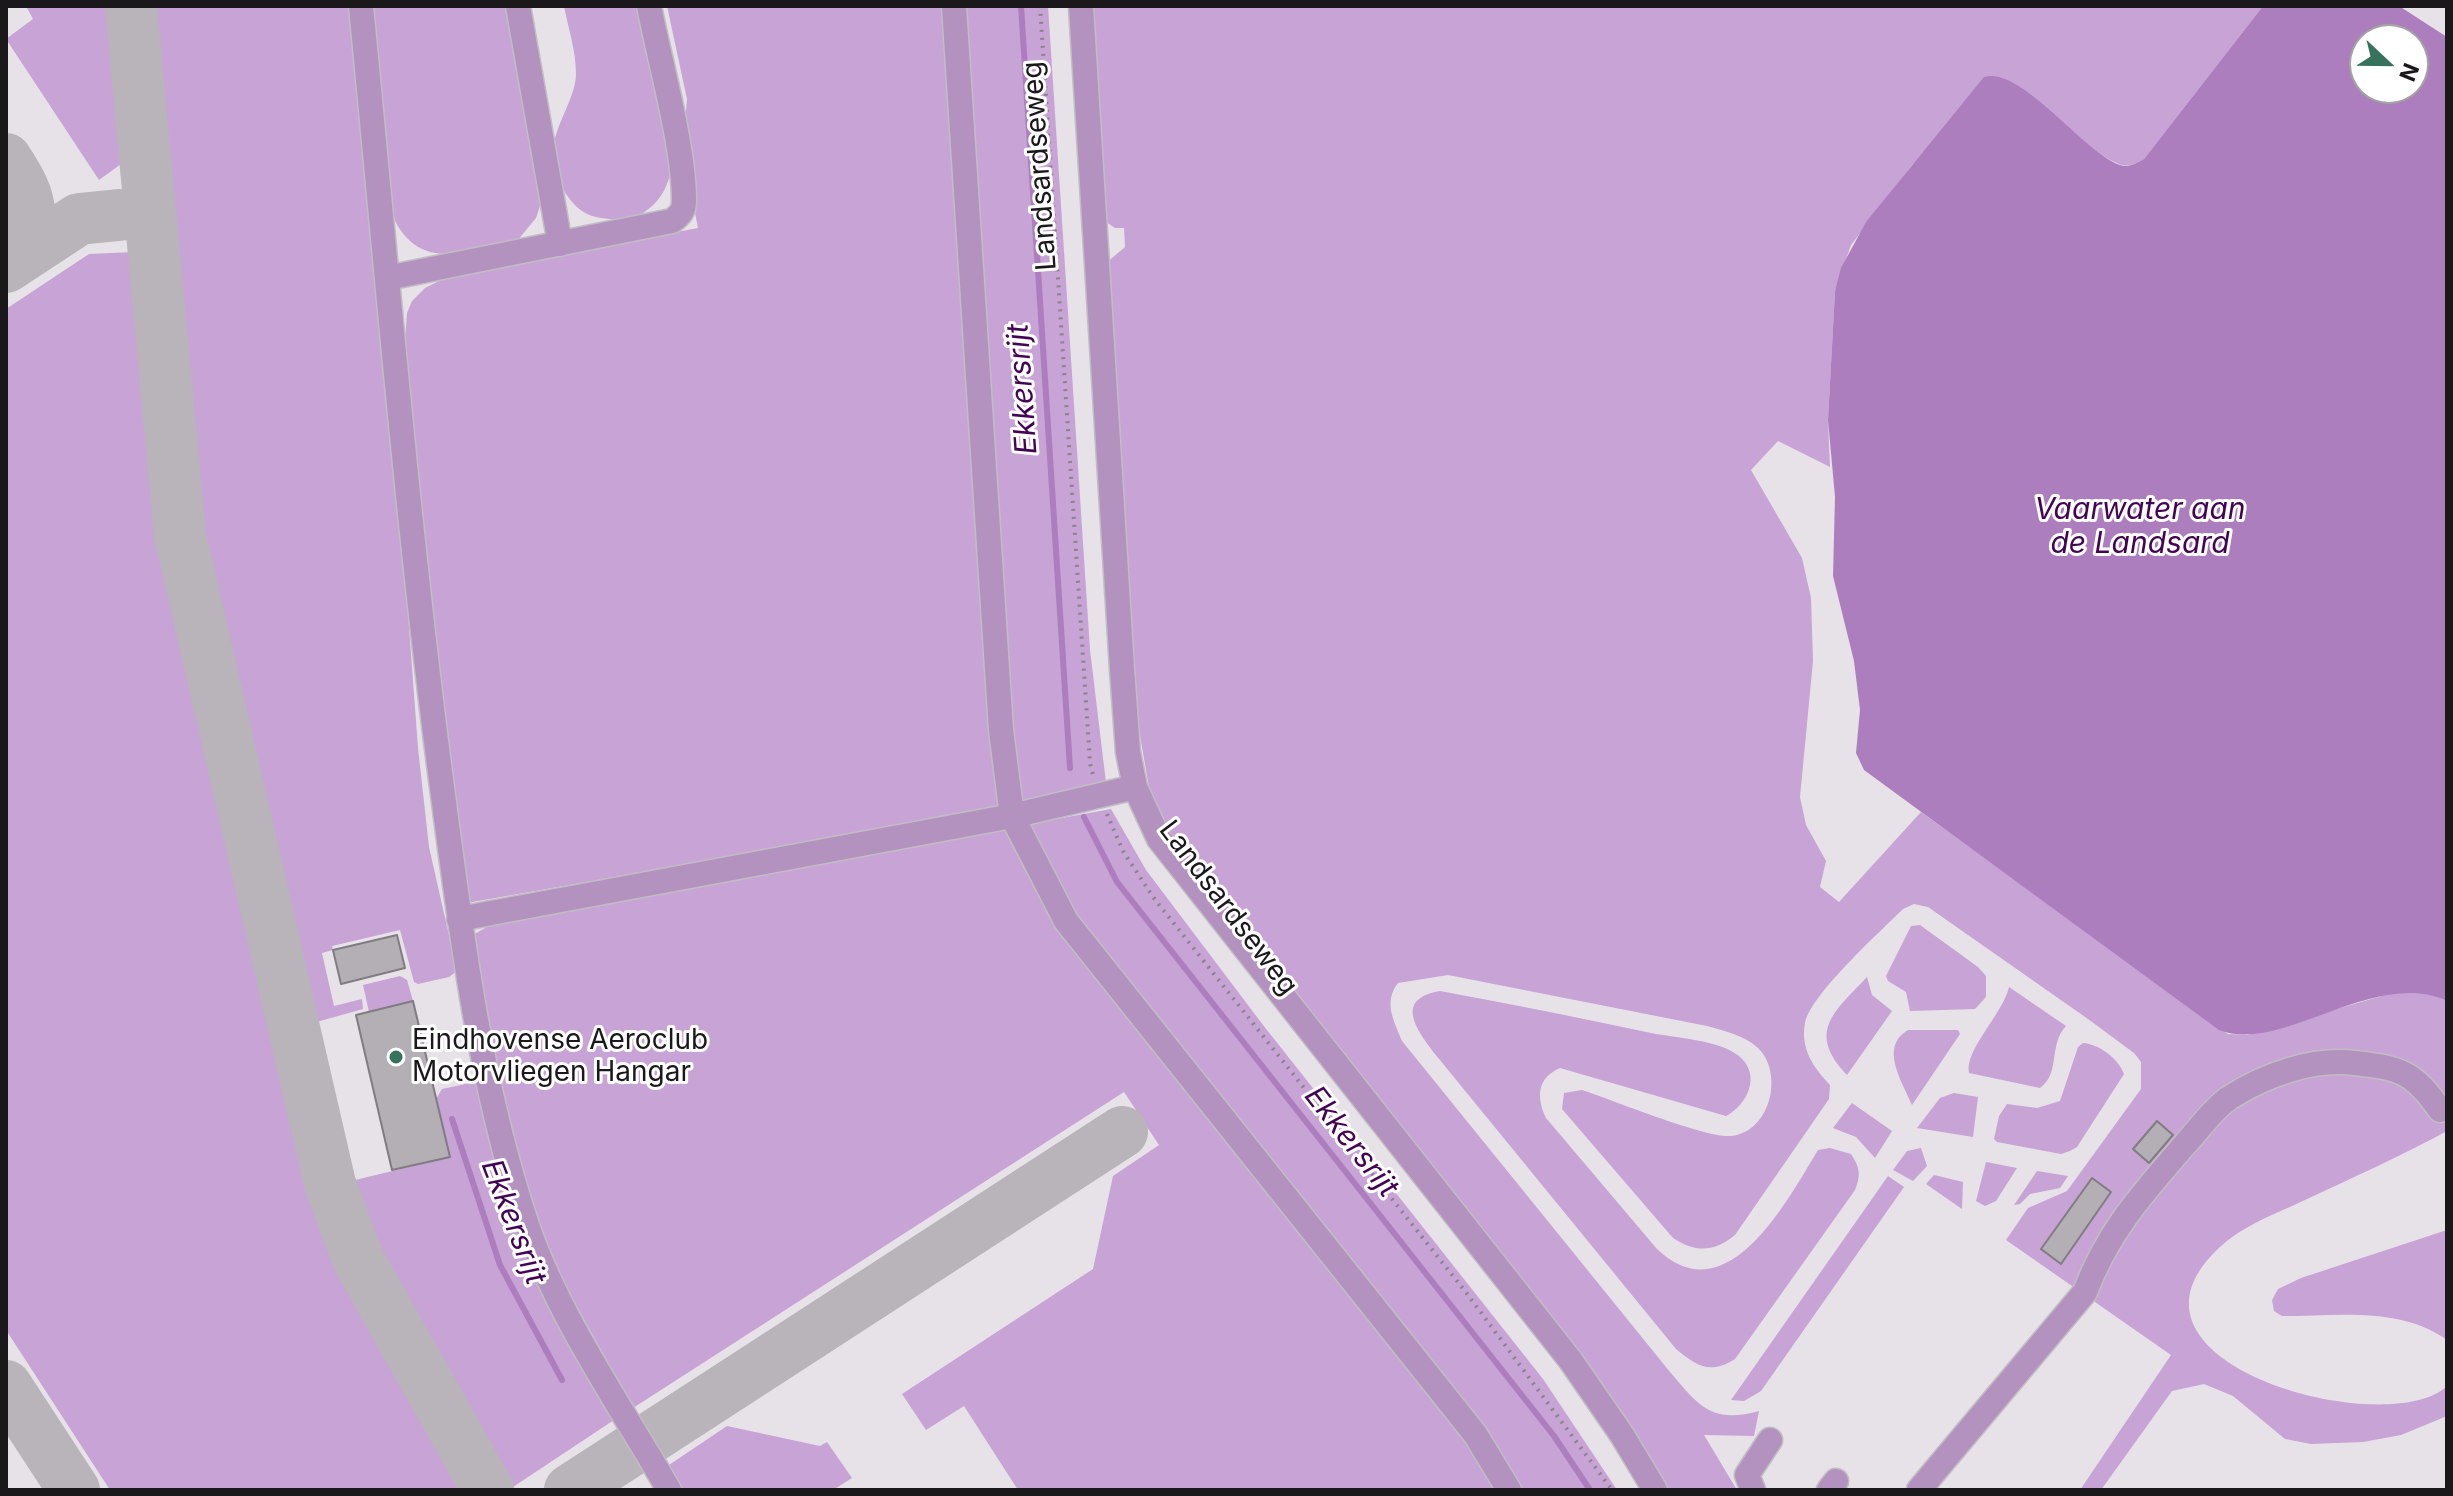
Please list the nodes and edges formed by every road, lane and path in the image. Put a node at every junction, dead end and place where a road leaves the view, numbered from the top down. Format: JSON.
{"nodes":[{"id":1,"x":361,"y":6,"type":"edge"},
{"id":2,"x":518,"y":6,"type":"edge"},
{"id":3,"x":649,"y":6,"type":"edge"},
{"id":4,"x":954,"y":6,"type":"edge"},
{"id":5,"x":1040,"y":6,"type":"edge"},
{"id":6,"x":1081,"y":6,"type":"edge"},
{"id":7,"x":560,"y":244,"type":"junction"},
{"id":8,"x":387,"y":278,"type":"junction"},
{"id":9,"x":1135,"y":787,"type":"junction"},
{"id":10,"x":1100,"y":797,"type":"junction"},
{"id":11,"x":1012,"y":816,"type":"junction"},
{"id":12,"x":459,"y":919,"type":"junction"},
{"id":13,"x":2440,"y":1110,"type":"dead end"},
{"id":14,"x":1770,"y":1440,"type":"dead end"},
{"id":15,"x":669,"y":1490,"type":"edge"},
{"id":16,"x":1509,"y":1490,"type":"edge"},
{"id":17,"x":1612,"y":1490,"type":"edge"},
{"id":18,"x":1655,"y":1490,"type":"edge"},
{"id":19,"x":1753,"y":1490,"type":"edge"},
{"id":20,"x":1919,"y":1490,"type":"edge"}],
"edges":[{"from":1,"to":8,"type":"street"},
{"from":2,"to":7,"type":"street"},
{"from":3,"to":7,"type":"street"},
{"from":4,"to":11,"type":"street"},
{"from":5,"to":10,"type":"path"},
{"from":6,"to":9,"type":"street","name":"Landsardseweg"},
{"from":7,"to":8,"type":"street"},
{"from":8,"to":12,"type":"street"},
{"from":9,"to":10,"type":"street"},
{"from":9,"to":18,"type":"street","name":"Landsardseweg"},
{"from":10,"to":11,"type":"street"},
{"from":10,"to":17,"type":"path"},
{"from":11,"to":12,"type":"street"},
{"from":11,"to":16,"type":"street"},
{"from":12,"to":15,"type":"street"},
{"from":13,"to":20,"type":"street"},
{"from":14,"to":19,"type":"street"}]}
